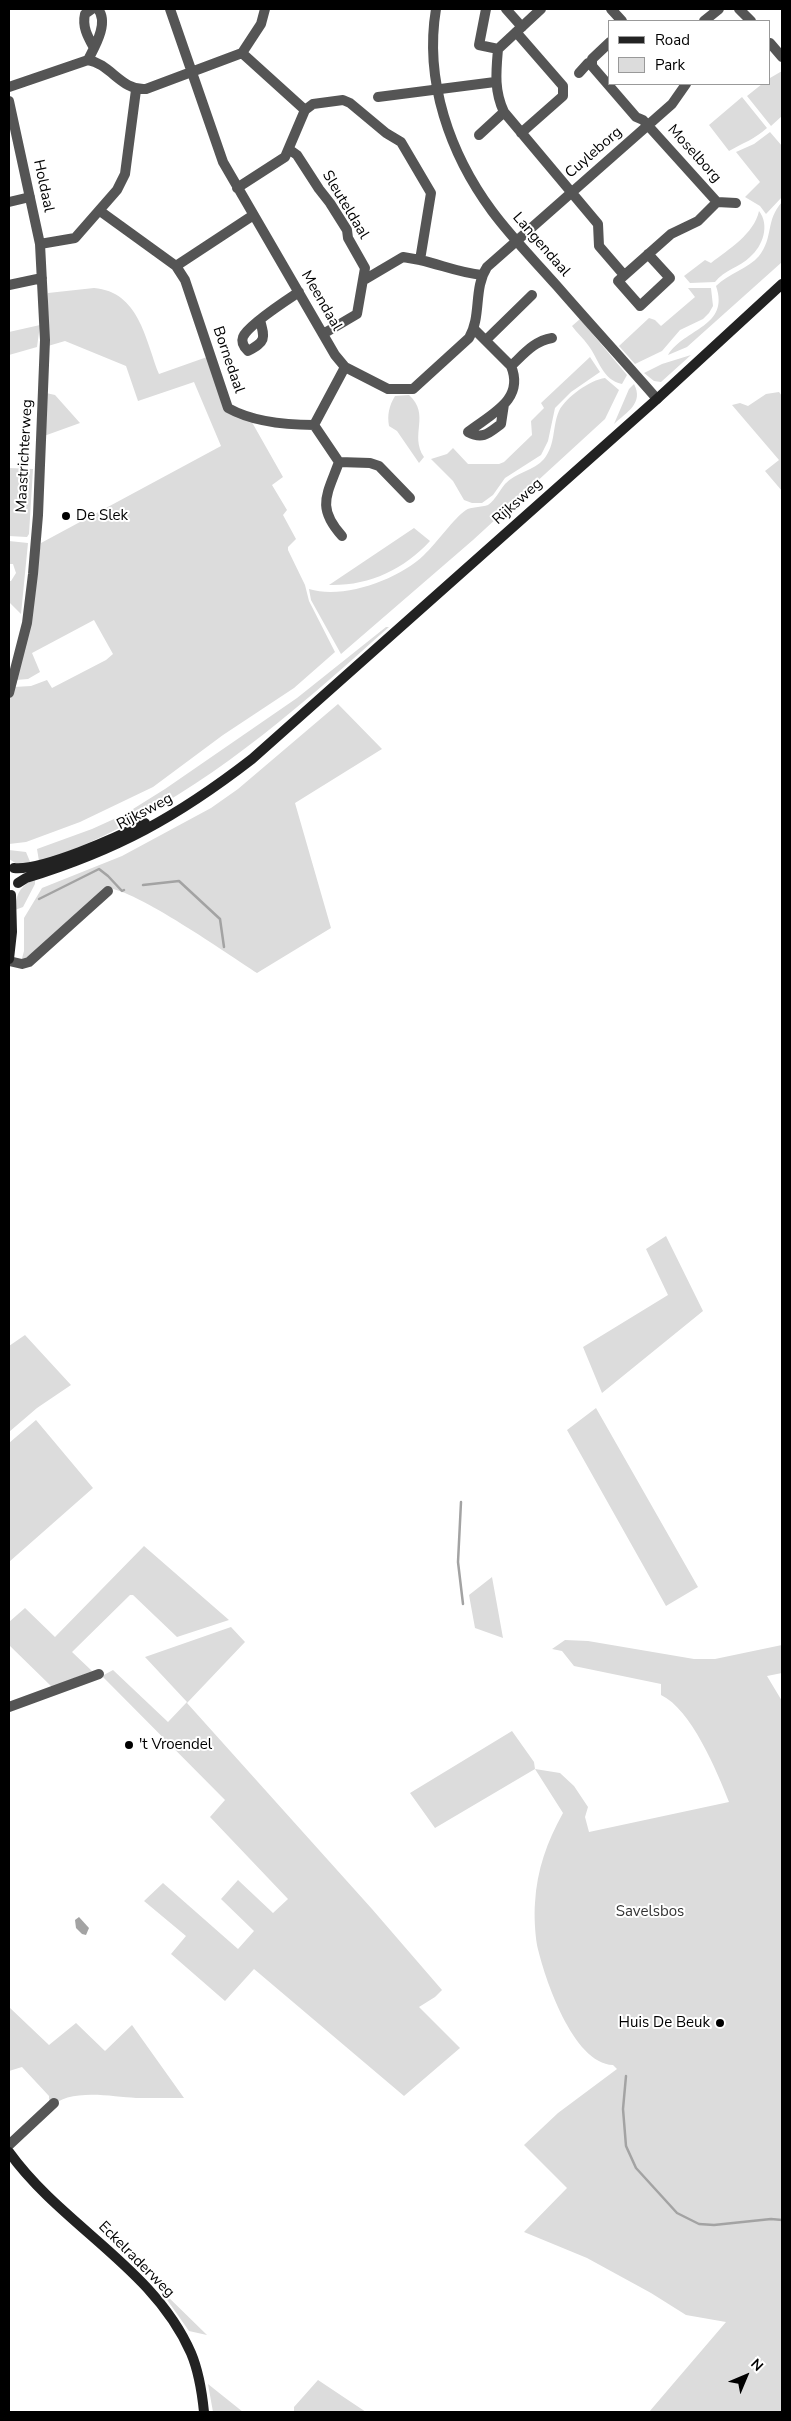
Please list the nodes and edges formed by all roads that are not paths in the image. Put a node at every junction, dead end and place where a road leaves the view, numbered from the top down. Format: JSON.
{"nodes":[{"id":1,"x":92,"y":9,"type":"edge"},
{"id":2,"x":98,"y":9,"type":"edge"},
{"id":3,"x":170,"y":9,"type":"edge"},
{"id":4,"x":265,"y":9,"type":"edge"},
{"id":5,"x":436,"y":9,"type":"edge"},
{"id":6,"x":486,"y":9,"type":"edge"},
{"id":7,"x":506,"y":9,"type":"edge"},
{"id":8,"x":541,"y":9,"type":"edge"},
{"id":9,"x":611,"y":9,"type":"edge"},
{"id":10,"x":719,"y":9,"type":"edge"},
{"id":11,"x":740,"y":9,"type":"edge"},
{"id":12,"x":621,"y":20,"type":"edge"},
{"id":13,"x":705,"y":20,"type":"edge"},
{"id":14,"x":750,"y":20,"type":"edge"},
{"id":15,"x":519,"y":30,"type":"junction"},
{"id":16,"x":608,"y":44,"type":"edge"},
{"id":17,"x":771,"y":44,"type":"edge"},
{"id":18,"x":94,"y":48,"type":"junction"},
{"id":19,"x":498,"y":49,"type":"junction"},
{"id":20,"x":242,"y":53,"type":"junction"},
{"id":21,"x":782,"y":56,"type":"edge"},
{"id":22,"x":88,"y":60,"type":"junction"},
{"id":23,"x":592,"y":63,"type":"junction"},
{"id":24,"x":191,"y":71,"type":"junction"},
{"id":25,"x":579,"y":72,"type":"dead end"},
{"id":26,"x":495,"y":82,"type":"junction"},
{"id":27,"x":608,"y":85,"type":"edge"},
{"id":28,"x":608,"y":85,"type":"edge"},
{"id":29,"x":685,"y":85,"type":"edge"},
{"id":30,"x":9,"y":86,"type":"edge"},
{"id":31,"x":136,"y":90,"type":"junction"},
{"id":32,"x":438,"y":90,"type":"junction"},
{"id":33,"x":378,"y":97,"type":"dead end"},
{"id":34,"x":9,"y":102,"type":"edge"},
{"id":35,"x":305,"y":110,"type":"junction"},
{"id":36,"x":504,"y":112,"type":"junction"},
{"id":37,"x":648,"y":126,"type":"junction"},
{"id":38,"x":521,"y":133,"type":"junction"},
{"id":39,"x":479,"y":134,"type":"dead end"},
{"id":40,"x":290,"y":150,"type":"junction"},
{"id":41,"x":236,"y":188,"type":"junction"},
{"id":42,"x":571,"y":193,"type":"junction"},
{"id":43,"x":30,"y":197,"type":"junction"},
{"id":44,"x":9,"y":202,"type":"edge"},
{"id":45,"x":717,"y":202,"type":"junction"},
{"id":46,"x":736,"y":203,"type":"dead end"},
{"id":47,"x":100,"y":211,"type":"junction"},
{"id":48,"x":252,"y":216,"type":"junction"},
{"id":49,"x":517,"y":240,"type":"junction"},
{"id":50,"x":40,"y":244,"type":"junction"},
{"id":51,"x":648,"y":254,"type":"junction"},
{"id":52,"x":420,"y":260,"type":"junction"},
{"id":53,"x":176,"y":266,"type":"junction"},
{"id":54,"x":624,"y":274,"type":"junction"},
{"id":55,"x":482,"y":275,"type":"junction"},
{"id":56,"x":42,"y":278,"type":"junction"},
{"id":57,"x":364,"y":280,"type":"junction"},
{"id":58,"x":782,"y":284,"type":"edge"},
{"id":59,"x":9,"y":285,"type":"edge"},
{"id":60,"x":299,"y":292,"type":"junction"},
{"id":61,"x":532,"y":295,"type":"dead end"},
{"id":62,"x":260,"y":320,"type":"dead end"},
{"id":63,"x":474,"y":329,"type":"junction"},
{"id":64,"x":322,"y":334,"type":"junction"},
{"id":65,"x":552,"y":338,"type":"dead end"},
{"id":66,"x":486,"y":339,"type":"junction"},
{"id":67,"x":511,"y":366,"type":"junction"},
{"id":68,"x":344,"y":367,"type":"junction"},
{"id":69,"x":658,"y":399,"type":"junction"},
{"id":70,"x":504,"y":404,"type":"dead end"},
{"id":71,"x":314,"y":425,"type":"junction"},
{"id":72,"x":339,"y":462,"type":"junction"},
{"id":73,"x":410,"y":498,"type":"dead end"},
{"id":74,"x":342,"y":536,"type":"dead end"},
{"id":75,"x":9,"y":693,"type":"edge"},
{"id":76,"x":271,"y":740,"type":"junction"},
{"id":77,"x":11,"y":866,"type":"edge"},
{"id":78,"x":18,"y":883,"type":"junction"},
{"id":79,"x":108,"y":891,"type":"dead end"},
{"id":80,"x":10,"y":896,"type":"edge"},
{"id":81,"x":10,"y":938,"type":"edge"},
{"id":82,"x":9,"y":960,"type":"edge"},
{"id":83,"x":99,"y":1674,"type":"dead end"},
{"id":84,"x":9,"y":1707,"type":"edge"},
{"id":85,"x":54,"y":2103,"type":"dead end"},
{"id":86,"x":9,"y":2145,"type":"edge"},
{"id":87,"x":9,"y":2152,"type":"edge"},
{"id":88,"x":204,"y":2412,"type":"edge"}],
"edges":[{"from":1,"to":18,"type":"street"},
{"from":2,"to":18,"type":"street"},
{"from":3,"to":24,"type":"street","name":"Meendaal"},
{"from":4,"to":20,"type":"street"},
{"from":5,"to":32,"type":"street","name":"Langendaal"},
{"from":6,"to":19,"type":"street"},
{"from":7,"to":15,"type":"street"},
{"from":8,"to":15,"type":"street"},
{"from":9,"to":12,"type":"street"},
{"from":10,"to":13,"type":"street"},
{"from":11,"to":14,"type":"street"},
{"from":15,"to":19,"type":"street"},
{"from":15,"to":38,"type":"street"},
{"from":16,"to":23,"type":"street"},
{"from":17,"to":21,"type":"street"},
{"from":18,"to":22,"type":"street"},
{"from":19,"to":26,"type":"street"},
{"from":20,"to":24,"type":"street"},
{"from":20,"to":35,"type":"street"},
{"from":22,"to":30,"type":"street"},
{"from":22,"to":31,"type":"street"},
{"from":23,"to":25,"type":"street"},
{"from":23,"to":28,"type":"street","name":"Moselborg"},
{"from":24,"to":31,"type":"street"},
{"from":24,"to":41,"type":"street","name":"Meendaal"},
{"from":26,"to":32,"type":"street"},
{"from":26,"to":36,"type":"street"},
{"from":27,"to":37,"type":"street","name":"Moselborg"},
{"from":29,"to":37,"type":"street","name":"Cuyleborg"},
{"from":31,"to":47,"type":"street"},
{"from":32,"to":33,"type":"street"},
{"from":32,"to":49,"type":"street","name":"Langendaal"},
{"from":34,"to":43,"type":"street","name":"Holdaal"},
{"from":35,"to":40,"type":"street"},
{"from":35,"to":52,"type":"street"},
{"from":36,"to":38,"type":"street"},
{"from":36,"to":39,"type":"street"},
{"from":37,"to":42,"type":"street","name":"Cuyleborg"},
{"from":37,"to":45,"type":"street","name":"Moselborg"},
{"from":38,"to":42,"type":"street"},
{"from":40,"to":41,"type":"street"},
{"from":40,"to":57,"type":"street","name":"Sleuteldaal"},
{"from":41,"to":48,"type":"street","name":"Meendaal"},
{"from":42,"to":49,"type":"street","name":"Cuyleborg"},
{"from":42,"to":54,"type":"street"},
{"from":43,"to":44,"type":"street"},
{"from":43,"to":50,"type":"street","name":"Holdaal"},
{"from":45,"to":46,"type":"street","name":"Moselborg"},
{"from":45,"to":51,"type":"street","name":"Moselborg"},
{"from":47,"to":50,"type":"street"},
{"from":47,"to":53,"type":"street","name":"Bornedaal"},
{"from":48,"to":53,"type":"street"},
{"from":48,"to":60,"type":"street","name":"Meendaal"},
{"from":49,"to":55,"type":"street"},
{"from":49,"to":69,"type":"street","name":"Langendaal"},
{"from":50,"to":56,"type":"street","name":"Holdaal"},
{"from":51,"to":54,"type":"street","name":"Moselborg"},
{"from":51,"to":54,"type":"street"},
{"from":52,"to":55,"type":"street"},
{"from":52,"to":57,"type":"street"},
{"from":53,"to":71,"type":"street","name":"Bornedaal"},
{"from":55,"to":63,"type":"street"},
{"from":56,"to":59,"type":"street"},
{"from":56,"to":75,"type":"street","name":"Maastrichterweg"},
{"from":57,"to":64,"type":"street","name":"Sleuteldaal"},
{"from":58,"to":69,"type":"main road","name":"Rijksweg"},
{"from":60,"to":62,"type":"street"},
{"from":60,"to":64,"type":"street","name":"Meendaal"},
{"from":61,"to":66,"type":"street"},
{"from":63,"to":66,"type":"street"},
{"from":63,"to":68,"type":"street","name":"Meendaal"},
{"from":64,"to":68,"type":"street","name":"Meendaal"},
{"from":65,"to":67,"type":"street"},
{"from":66,"to":67,"type":"street"},
{"from":67,"to":70,"type":"street"},
{"from":68,"to":71,"type":"street"},
{"from":69,"to":76,"type":"main road","name":"Rijksweg"},
{"from":71,"to":72,"type":"street"},
{"from":72,"to":73,"type":"street"},
{"from":72,"to":74,"type":"street"},
{"from":76,"to":77,"type":"main road","name":"Rijksweg"},
{"from":76,"to":78,"type":"main road","name":"Rijksweg"},
{"from":77,"to":78,"type":"main road"},
{"from":78,"to":80,"type":"main road"},
{"from":79,"to":82,"type":"street"},
{"from":80,"to":81,"type":"main road"},
{"from":81,"to":82,"type":"main road"},
{"from":83,"to":84,"type":"street"},
{"from":85,"to":86,"type":"street"},
{"from":87,"to":88,"type":"main road","name":"Eckelraderweg"}]}
